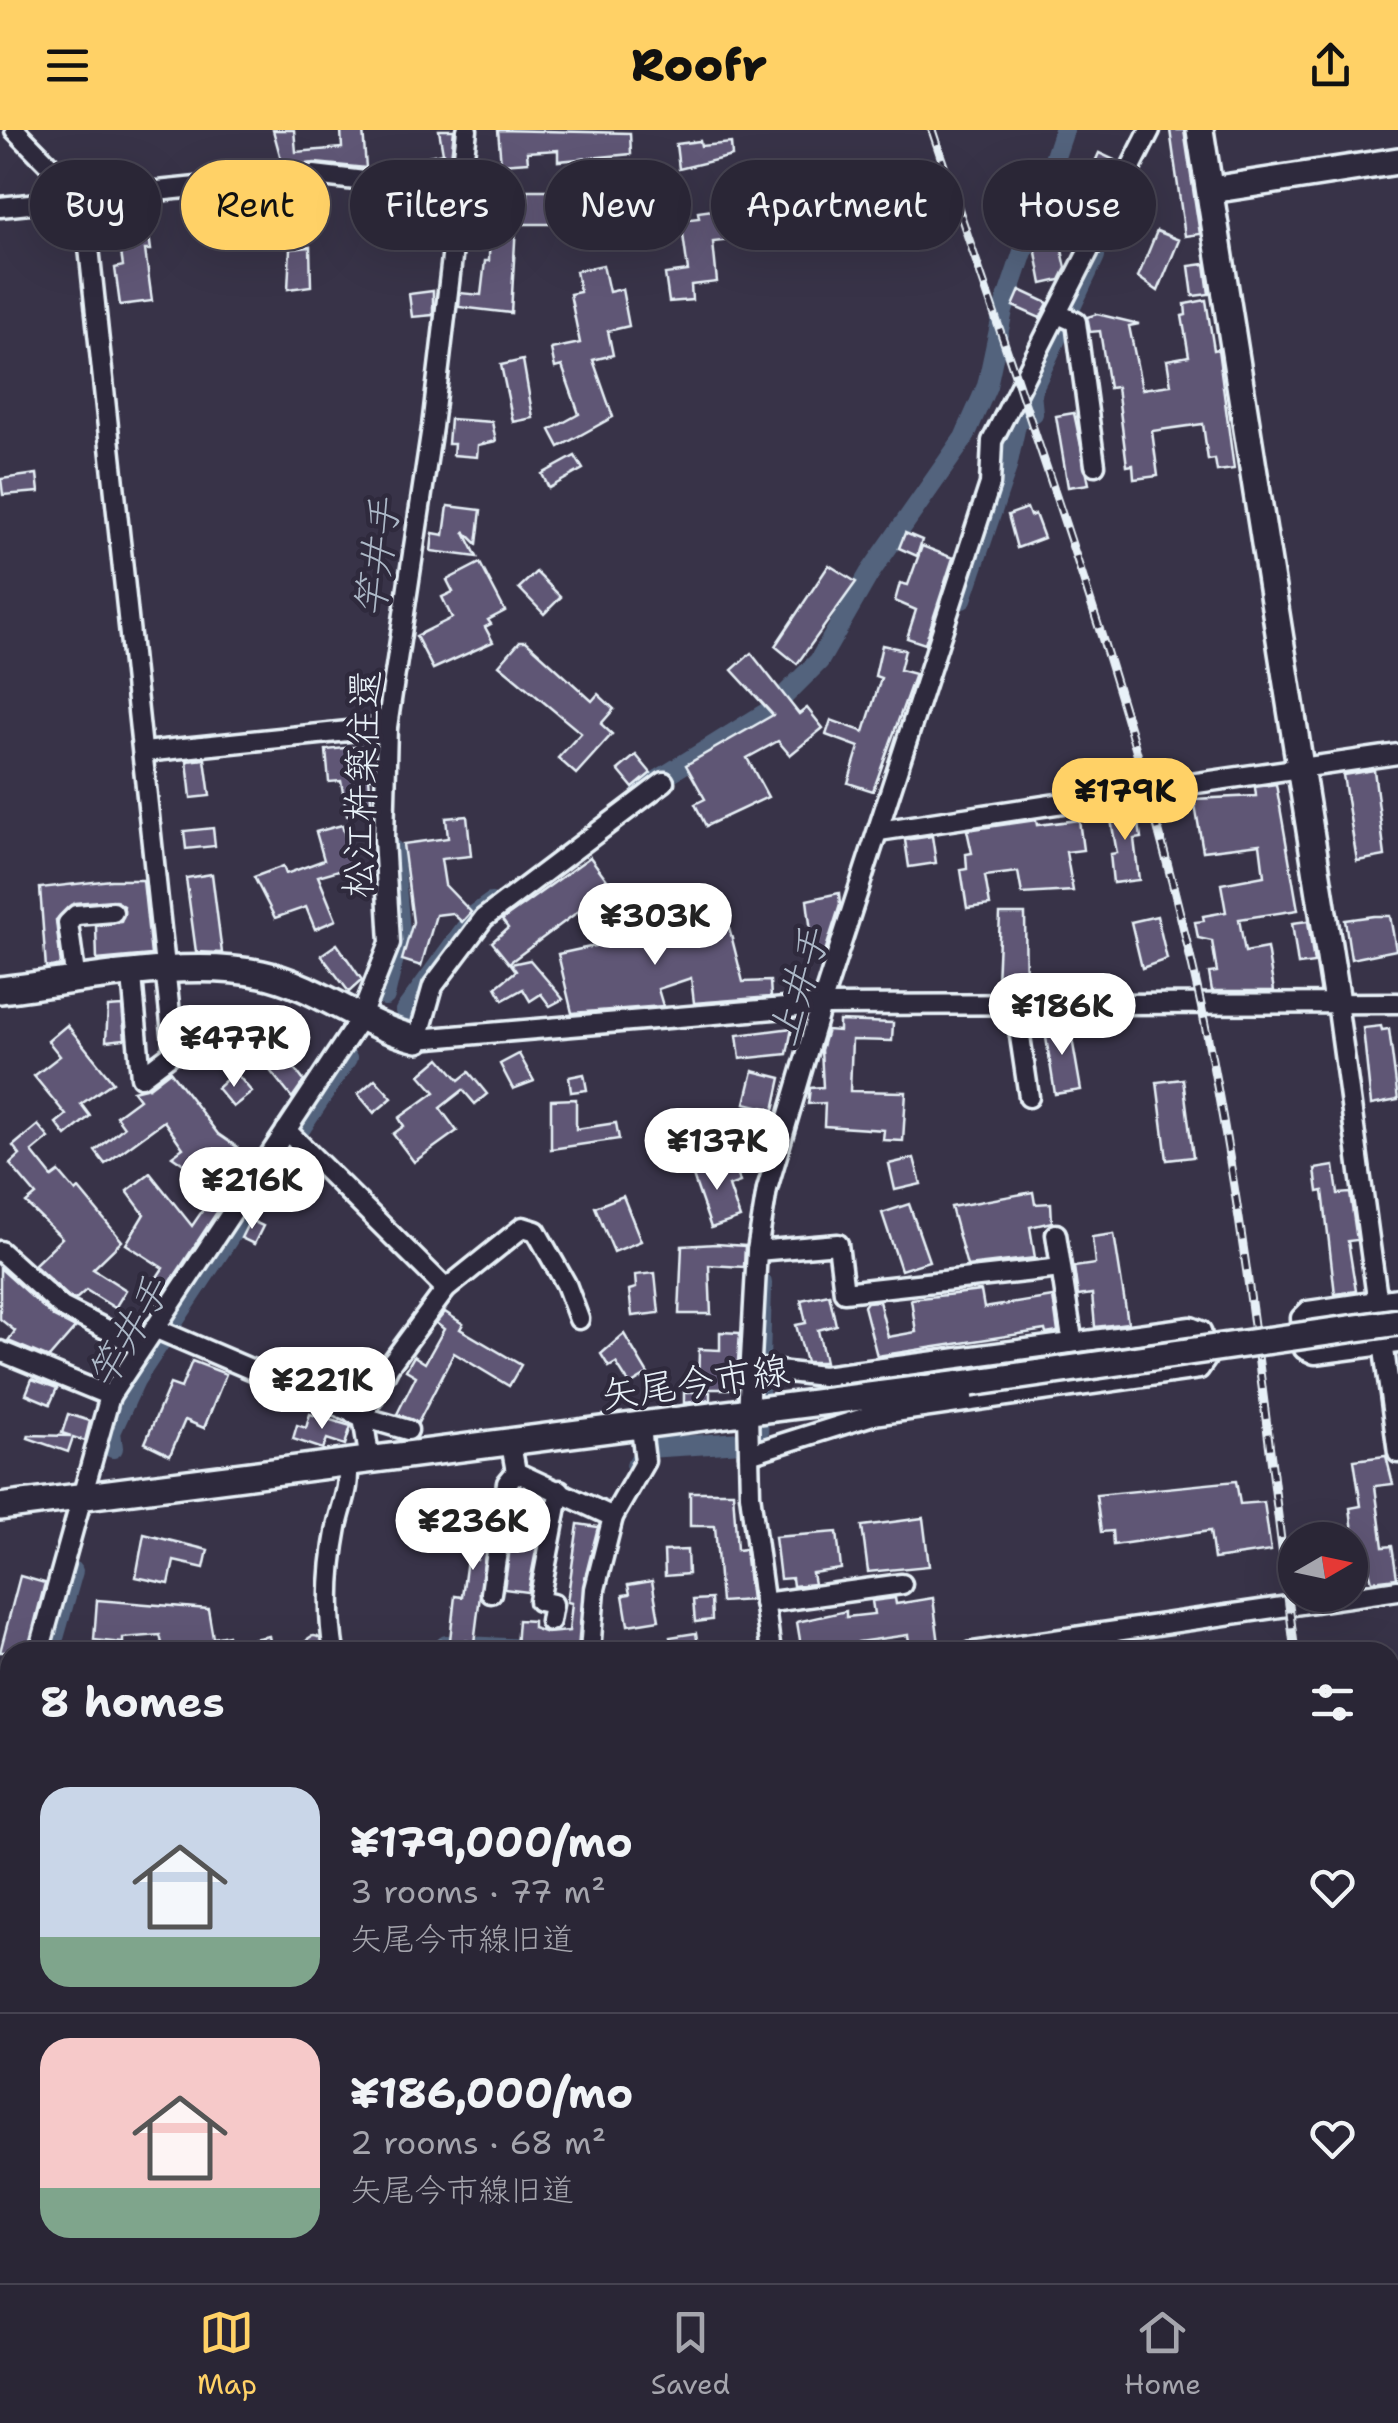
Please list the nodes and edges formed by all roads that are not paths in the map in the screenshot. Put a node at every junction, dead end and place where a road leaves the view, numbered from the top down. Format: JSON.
{"nodes":[{"id":1,"x":15,"y":130,"type":"edge"},
{"id":2,"x":467,"y":130,"type":"edge"},
{"id":3,"x":1150,"y":130,"type":"edge"},
{"id":4,"x":1200,"y":130,"type":"edge"},
{"id":5,"x":45,"y":160,"type":"edge"},
{"id":6,"x":462,"y":160,"type":"edge"},
{"id":7,"x":1398,"y":161,"type":"edge"},
{"id":8,"x":350,"y":179,"type":"edge"},
{"id":9,"x":1211,"y":190,"type":"junction"},
{"id":10,"x":161,"y":192,"type":"edge"},
{"id":11,"x":30,"y":204,"type":"edge"},
{"id":12,"x":0,"y":207,"type":"edge"},
{"id":13,"x":89,"y":250,"type":"edge"},
{"id":14,"x":450,"y":250,"type":"edge"},
{"id":15,"x":1058,"y":314,"type":"junction"},
{"id":16,"x":1095,"y":465,"type":"dead end"},
{"id":17,"x":388,"y":726,"type":"junction"},
{"id":18,"x":144,"y":752,"type":"junction"},
{"id":19,"x":1398,"y":754,"type":"edge"},
{"id":20,"x":1301,"y":768,"type":"junction"},
{"id":21,"x":664,"y":782,"type":"dead end"},
{"id":22,"x":1162,"y":788,"type":"dead end"},
{"id":23,"x":1122,"y":794,"type":"dead end"},
{"id":24,"x":879,"y":831,"type":"junction"},
{"id":25,"x":114,"y":912,"type":"dead end"},
{"id":26,"x":166,"y":972,"type":"junction"},
{"id":27,"x":132,"y":976,"type":"junction"},
{"id":28,"x":76,"y":982,"type":"junction"},
{"id":29,"x":0,"y":990,"type":"edge"},
{"id":30,"x":1015,"y":1002,"type":"junction"},
{"id":31,"x":1338,"y":1002,"type":"junction"},
{"id":32,"x":1398,"y":1003,"type":"edge"},
{"id":33,"x":821,"y":1005,"type":"junction"},
{"id":34,"x":360,"y":1019,"type":"junction"},
{"id":35,"x":418,"y":1039,"type":"junction"},
{"id":36,"x":1029,"y":1097,"type":"dead end"},
{"id":37,"x":286,"y":1130,"type":"junction"},
{"id":38,"x":1056,"y":1234,"type":"dead end"},
{"id":39,"x":0,"y":1251,"type":"edge"},
{"id":40,"x":757,"y":1251,"type":"junction"},
{"id":41,"x":1061,"y":1268,"type":"junction"},
{"id":42,"x":446,"y":1289,"type":"junction"},
{"id":43,"x":1398,"y":1298,"type":"edge"},
{"id":44,"x":1377,"y":1301,"type":"junction"},
{"id":45,"x":579,"y":1319,"type":"dead end"},
{"id":46,"x":1398,"y":1322,"type":"edge"},
{"id":47,"x":154,"y":1328,"type":"junction"},
{"id":48,"x":1070,"y":1332,"type":"dead end"},
{"id":49,"x":1390,"y":1344,"type":"edge"},
{"id":50,"x":141,"y":1347,"type":"junction"},
{"id":51,"x":0,"y":1351,"type":"edge"},
{"id":52,"x":751,"y":1368,"type":"junction"},
{"id":53,"x":110,"y":1396,"type":"junction"},
{"id":54,"x":748,"y":1413,"type":"junction"},
{"id":55,"x":363,"y":1416,"type":"junction"},
{"id":56,"x":640,"y":1428,"type":"junction"},
{"id":57,"x":408,"y":1430,"type":"dead end"},
{"id":58,"x":511,"y":1444,"type":"junction"},
{"id":59,"x":1398,"y":1453,"type":"edge"},
{"id":60,"x":749,"y":1454,"type":"junction"},
{"id":61,"x":358,"y":1464,"type":"junction"},
{"id":62,"x":516,"y":1472,"type":"junction"},
{"id":63,"x":560,"y":1490,"type":"junction"},
{"id":64,"x":83,"y":1498,"type":"junction"},
{"id":65,"x":0,"y":1507,"type":"edge"},
{"id":66,"x":613,"y":1517,"type":"junction"},
{"id":67,"x":902,"y":1584,"type":"dead end"},
{"id":68,"x":1398,"y":1590,"type":"edge"},
{"id":69,"x":491,"y":1593,"type":"dead end"},
{"id":70,"x":764,"y":1602,"type":"junction"},
{"id":71,"x":550,"y":1620,"type":"dead end"},
{"id":72,"x":41,"y":1642,"type":"edge"},
{"id":73,"x":332,"y":1642,"type":"edge"},
{"id":74,"x":591,"y":1642,"type":"edge"},
{"id":75,"x":770,"y":1642,"type":"edge"},
{"id":76,"x":1041,"y":1642,"type":"edge"}],
"edges":[{"from":1,"to":5,"type":"street"},
{"from":2,"to":6,"type":"street","name":"松江杵築往還"},
{"from":3,"to":15,"type":"street"},
{"from":4,"to":9,"type":"street"},
{"from":7,"to":9,"type":"street"},
{"from":8,"to":10,"type":"street"},
{"from":9,"to":20,"type":"street"},
{"from":11,"to":12,"type":"street"},
{"from":13,"to":18,"type":"street"},
{"from":14,"to":17,"type":"street","name":"松江杵築往還"},
{"from":15,"to":16,"type":"street"},
{"from":15,"to":24,"type":"street"},
{"from":17,"to":18,"type":"street"},
{"from":17,"to":34,"type":"street","name":"松江杵築往還"},
{"from":18,"to":26,"type":"street"},
{"from":19,"to":20,"type":"street"},
{"from":20,"to":22,"type":"street"},
{"from":20,"to":31,"type":"street"},
{"from":21,"to":35,"type":"street"},
{"from":23,"to":24,"type":"street"},
{"from":24,"to":33,"type":"street"},
{"from":25,"to":28,"type":"street"},
{"from":26,"to":27,"type":"street"},
{"from":26,"to":27,"type":"street"},
{"from":26,"to":34,"type":"street"},
{"from":27,"to":28,"type":"street"},
{"from":28,"to":29,"type":"street"},
{"from":30,"to":31,"type":"street"},
{"from":30,"to":33,"type":"street"},
{"from":30,"to":36,"type":"street"},
{"from":31,"to":32,"type":"street"},
{"from":31,"to":44,"type":"street"},
{"from":33,"to":35,"type":"street"},
{"from":33,"to":40,"type":"street"},
{"from":34,"to":35,"type":"street"},
{"from":34,"to":37,"type":"street","name":"松江杵築往還"},
{"from":37,"to":42,"type":"street"},
{"from":37,"to":47,"type":"street","name":"松江杵築往還"},
{"from":38,"to":41,"type":"street"},
{"from":39,"to":50,"type":"street"},
{"from":40,"to":41,"type":"street"},
{"from":40,"to":52,"type":"street"},
{"from":41,"to":48,"type":"street"},
{"from":42,"to":45,"type":"street"},
{"from":42,"to":55,"type":"street"},
{"from":43,"to":44,"type":"street"},
{"from":44,"to":49,"type":"street"},
{"from":44,"to":49,"type":"street"},
{"from":46,"to":54,"type":"street","name":"矢尾今市線","bridge":true},
{"from":47,"to":50,"type":"street","name":"松江杵築往還"},
{"from":47,"to":55,"type":"street"},
{"from":49,"to":59,"type":"street"},
{"from":50,"to":53,"type":"street","name":"松江杵築往還"},
{"from":51,"to":53,"type":"street"},
{"from":52,"to":54,"type":"street"},
{"from":52,"to":60,"type":"street"},
{"from":53,"to":64,"type":"street","name":"松江杵築往還"},
{"from":54,"to":56,"type":"street","name":"矢尾今市線"},
{"from":54,"to":60,"type":"street"},
{"from":55,"to":57,"type":"street"},
{"from":55,"to":61,"type":"street"},
{"from":56,"to":58,"type":"street","name":"矢尾今市線"},
{"from":56,"to":66,"type":"street"},
{"from":58,"to":61,"type":"street","name":"矢尾今市線"},
{"from":58,"to":62,"type":"street"},
{"from":60,"to":70,"type":"street"},
{"from":61,"to":64,"type":"street","name":"矢尾今市線"},
{"from":61,"to":73,"type":"street"},
{"from":62,"to":63,"type":"street"},
{"from":62,"to":69,"type":"street"},
{"from":63,"to":66,"type":"street"},
{"from":63,"to":71,"type":"street"},
{"from":64,"to":65,"type":"street","name":"矢尾今市線"},
{"from":64,"to":72,"type":"street","name":"松江杵築往還"},
{"from":66,"to":74,"type":"street"},
{"from":67,"to":70,"type":"street"},
{"from":68,"to":76,"type":"street"},
{"from":70,"to":75,"type":"street"}]}
